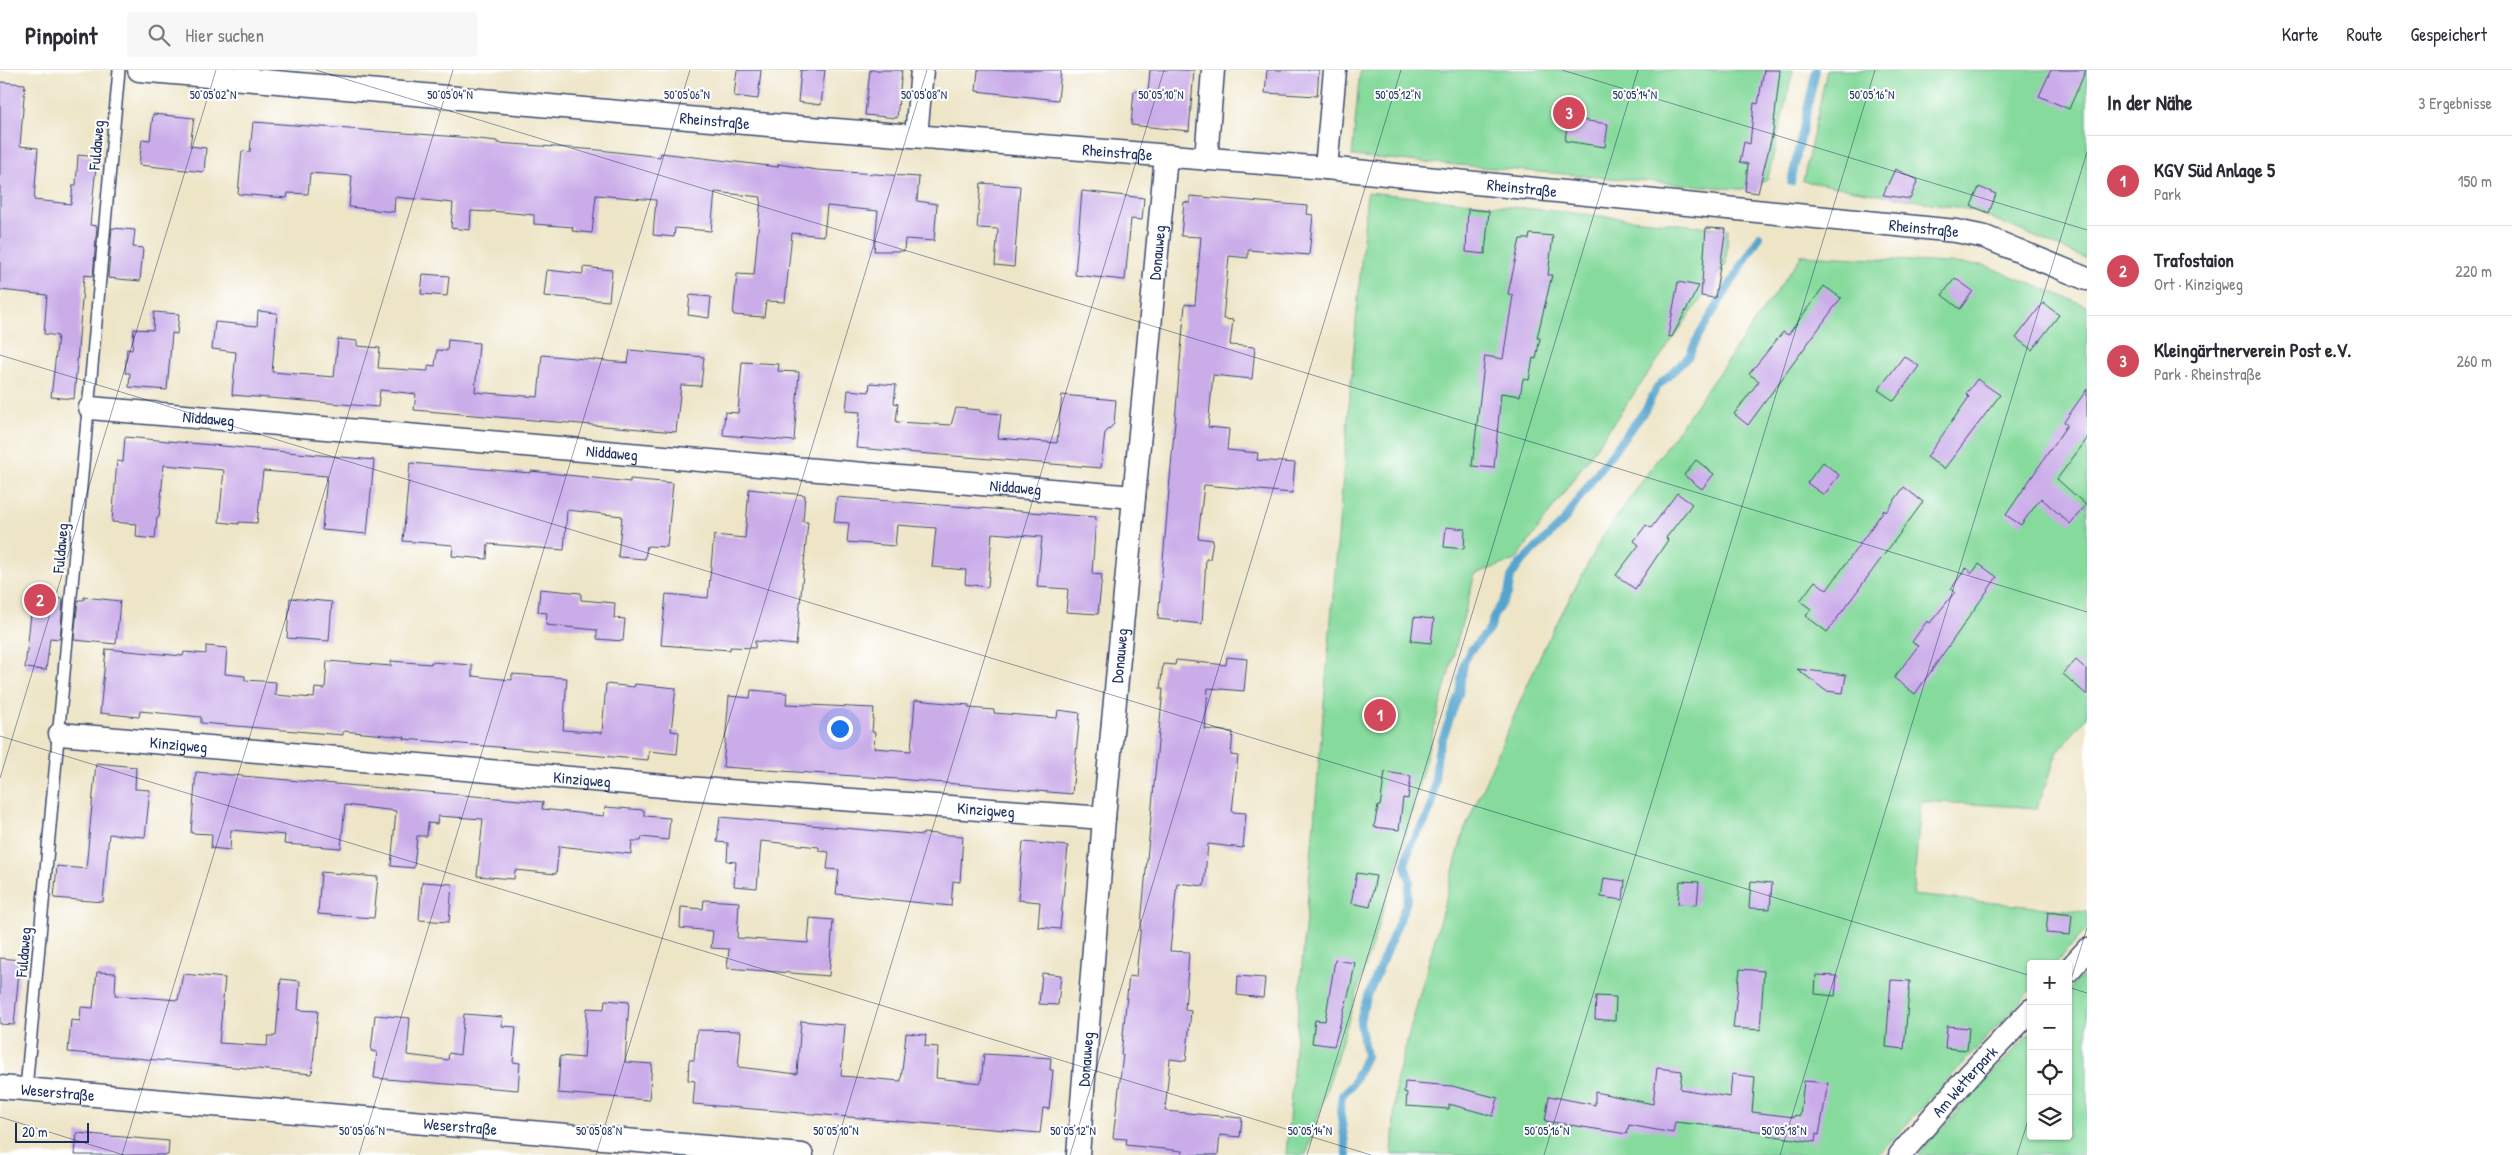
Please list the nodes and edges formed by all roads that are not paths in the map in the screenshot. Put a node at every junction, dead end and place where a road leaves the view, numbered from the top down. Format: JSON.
{"nodes":[{"id":1,"x":119,"y":70,"type":"edge"},
{"id":2,"x":139,"y":70,"type":"edge"},
{"id":3,"x":922,"y":70,"type":"edge"},
{"id":4,"x":1213,"y":70,"type":"edge"},
{"id":5,"x":1335,"y":70,"type":"edge"},
{"id":6,"x":257,"y":76,"type":"edge"},
{"id":7,"x":916,"y":136,"type":"junction"},
{"id":8,"x":1166,"y":156,"type":"junction"},
{"id":9,"x":1206,"y":159,"type":"junction"},
{"id":10,"x":1326,"y":168,"type":"junction"},
{"id":11,"x":2087,"y":279,"type":"edge"},
{"id":12,"x":90,"y":408,"type":"junction"},
{"id":13,"x":1134,"y":497,"type":"junction"},
{"id":14,"x":60,"y":734,"type":"junction"},
{"id":15,"x":1104,"y":818,"type":"junction"},
{"id":16,"x":2087,"y":950,"type":"edge"},
{"id":17,"x":2072,"y":967,"type":"edge"},
{"id":18,"x":2027,"y":1014,"type":"edge"},
{"id":19,"x":0,"y":1087,"type":"edge"},
{"id":20,"x":26,"y":1089,"type":"junction"},
{"id":21,"x":802,"y":1155,"type":"edge"},
{"id":22,"x":1078,"y":1155,"type":"edge"},
{"id":23,"x":1900,"y":1155,"type":"edge"}],
"edges":[{"from":1,"to":12,"type":"lane","name":"Fuldaweg"},
{"from":2,"to":6,"type":"street","name":"Rheinstraße"},
{"from":3,"to":7,"type":"street"},
{"from":4,"to":9,"type":"street"},
{"from":5,"to":10,"type":"street"},
{"from":6,"to":7,"type":"street","name":"Rheinstraße"},
{"from":7,"to":8,"type":"street","name":"Rheinstraße"},
{"from":8,"to":9,"type":"street","name":"Rheinstraße"},
{"from":8,"to":13,"type":"street","name":"Donauweg"},
{"from":9,"to":10,"type":"street","name":"Rheinstraße"},
{"from":10,"to":11,"type":"street","name":"Rheinstraße"},
{"from":12,"to":13,"type":"street","name":"Niddaweg"},
{"from":12,"to":14,"type":"lane","name":"Fuldaweg"},
{"from":13,"to":15,"type":"street","name":"Donauweg"},
{"from":14,"to":15,"type":"street","name":"Kinzigweg"},
{"from":14,"to":20,"type":"lane","name":"Fuldaweg"},
{"from":15,"to":22,"type":"street","name":"Donauweg"},
{"from":16,"to":17,"type":"street"},
{"from":18,"to":23,"type":"street","name":"Am Wetterpark"},
{"from":19,"to":20,"type":"street","name":"Weserstraße"},
{"from":20,"to":21,"type":"street","name":"Weserstraße"}]}
